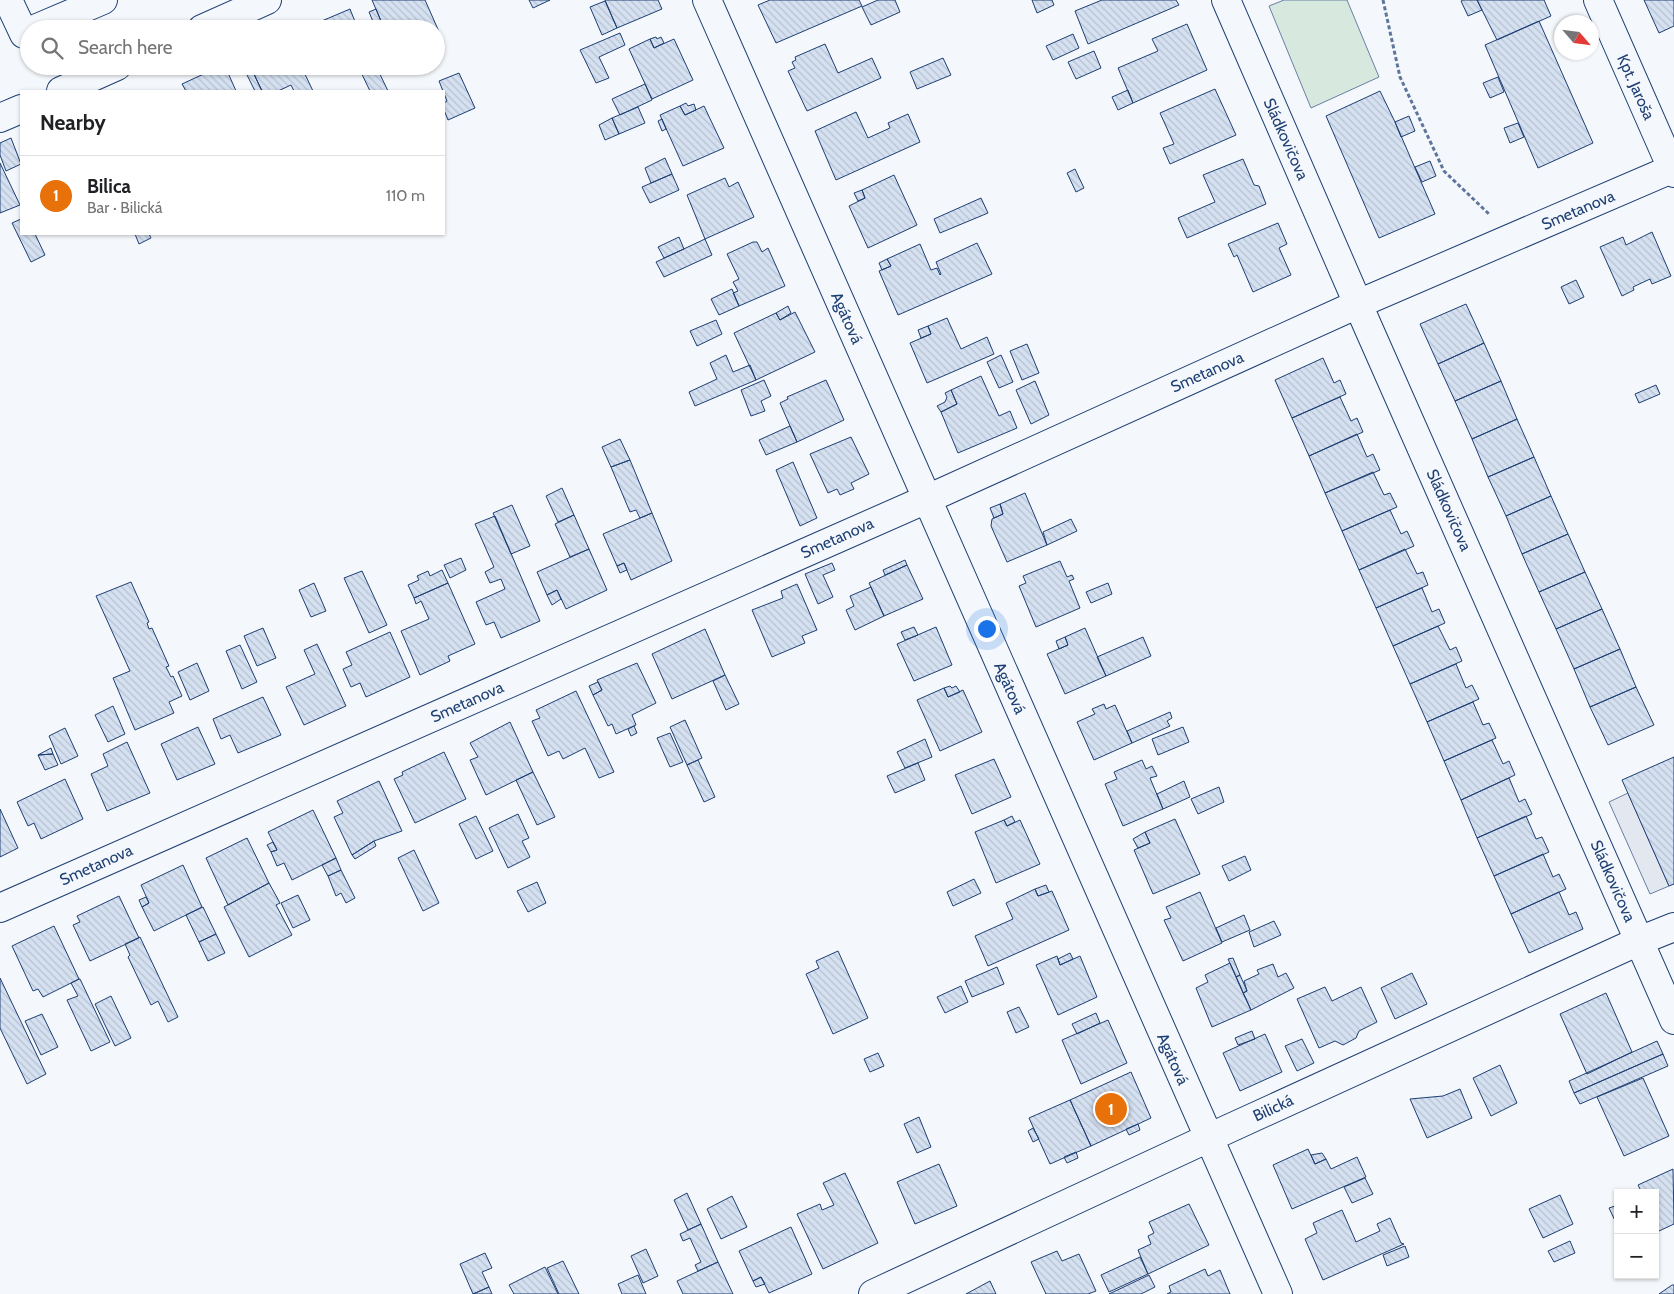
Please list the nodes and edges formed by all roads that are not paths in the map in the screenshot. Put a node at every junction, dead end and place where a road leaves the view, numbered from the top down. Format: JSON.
{"nodes":[{"id":1,"x":8,"y":0,"type":"edge"},
{"id":2,"x":103,"y":0,"type":"edge"},
{"id":3,"x":267,"y":0,"type":"edge"},
{"id":4,"x":706,"y":0,"type":"edge"},
{"id":5,"x":1226,"y":0,"type":"edge"},
{"id":6,"x":1598,"y":0,"type":"edge"},
{"id":7,"x":56,"y":20,"type":"edge"},
{"id":8,"x":222,"y":20,"type":"edge"},
{"id":9,"x":20,"y":26,"type":"edge"},
{"id":10,"x":97,"y":75,"type":"edge"},
{"id":11,"x":63,"y":90,"type":"edge"},
{"id":12,"x":20,"y":109,"type":"edge"},
{"id":13,"x":0,"y":118,"type":"edge"},
{"id":14,"x":1673,"y":170,"type":"edge"},
{"id":15,"x":1358,"y":304,"type":"junction"},
{"id":16,"x":927,"y":499,"type":"junction"},
{"id":17,"x":0,"y":908,"type":"edge"},
{"id":18,"x":1674,"y":927,"type":"edge"},
{"id":19,"x":1639,"y":941,"type":"junction"},
{"id":20,"x":1674,"y":1020,"type":"edge"},
{"id":21,"x":1208,"y":1138,"type":"junction"},
{"id":22,"x":873,"y":1294,"type":"edge"},
{"id":23,"x":1278,"y":1294,"type":"edge"}],
"edges":[{"from":1,"to":9,"type":"street"},
{"from":2,"to":7,"type":"street"},
{"from":3,"to":8,"type":"street"},
{"from":4,"to":16,"type":"street","name":"Agátová"},
{"from":5,"to":15,"type":"street","name":"Sládkovičova"},
{"from":6,"to":14,"type":"street","name":"Kpt. Jaroša"},
{"from":10,"to":11,"type":"street"},
{"from":12,"to":13,"type":"street"},
{"from":14,"to":15,"type":"street","name":"Smetanova"},
{"from":15,"to":16,"type":"street","name":"Smetanova"},
{"from":15,"to":19,"type":"street","name":"Sládkovičova"},
{"from":16,"to":17,"type":"street","name":"Smetanova"},
{"from":16,"to":21,"type":"street","name":"Agátová"},
{"from":18,"to":19,"type":"street","name":"Bilická"},
{"from":19,"to":20,"type":"street","name":"Sládkovičova"},
{"from":19,"to":21,"type":"street","name":"Bilická"},
{"from":21,"to":22,"type":"street","name":"Bilická"},
{"from":21,"to":23,"type":"street","name":"Agátová"}]}
